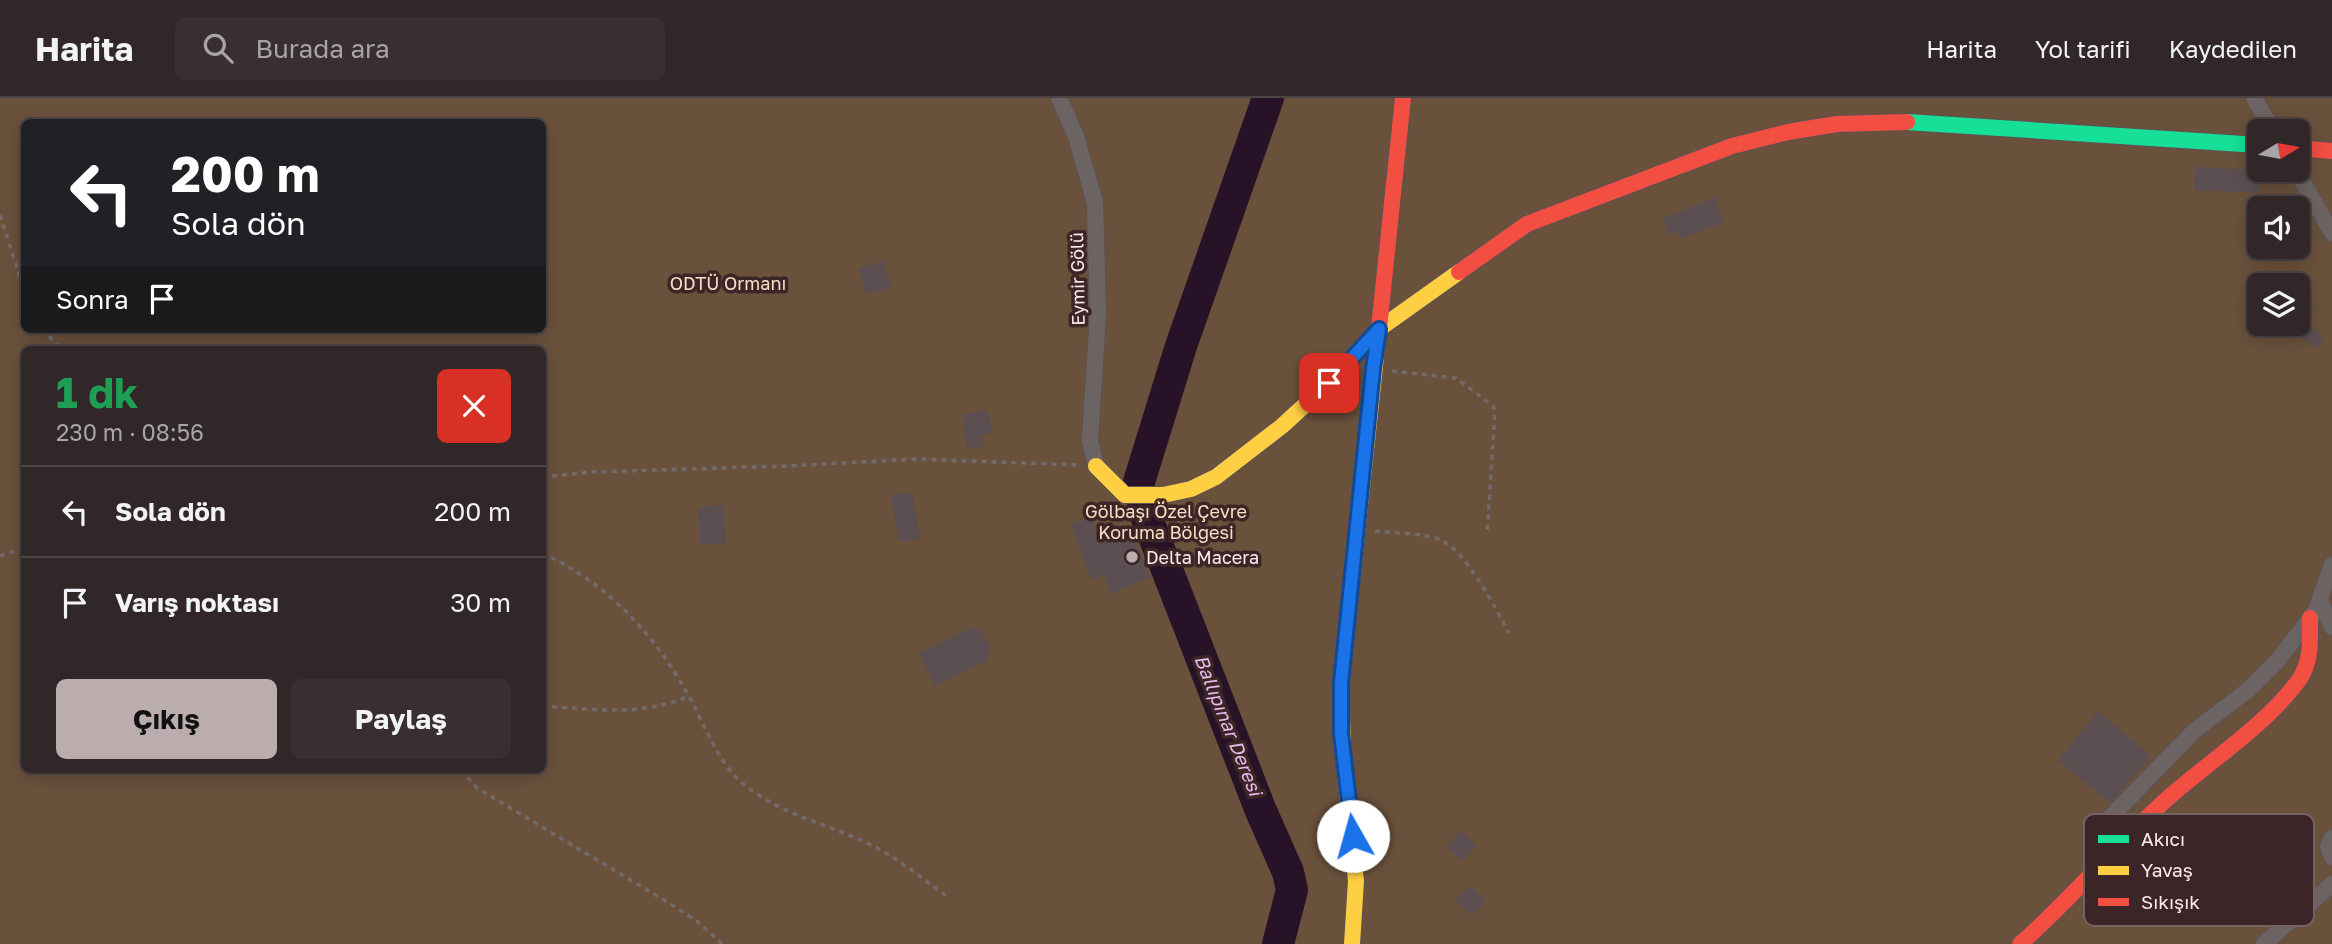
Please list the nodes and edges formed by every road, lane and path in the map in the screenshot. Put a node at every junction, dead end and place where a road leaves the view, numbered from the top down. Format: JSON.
{"nodes":[{"id":1,"x":1059,"y":98,"type":"edge"},
{"id":2,"x":1403,"y":98,"type":"edge"},
{"id":3,"x":2254,"y":98,"type":"edge"},
{"id":4,"x":2266,"y":119,"type":"edge"},
{"id":5,"x":2247,"y":144,"type":"edge"},
{"id":6,"x":2310,"y":149,"type":"edge"},
{"id":7,"x":2332,"y":151,"type":"edge"},
{"id":8,"x":2302,"y":182,"type":"edge"},
{"id":9,"x":0,"y":215,"type":"edge"},
{"id":10,"x":2332,"y":233,"type":"edge"},
{"id":11,"x":21,"y":281,"type":"edge"},
{"id":12,"x":1379,"y":329,"type":"junction"},
{"id":13,"x":46,"y":333,"type":"edge"},
{"id":14,"x":58,"y":346,"type":"edge"},
{"id":15,"x":1373,"y":369,"type":"junction"},
{"id":16,"x":1096,"y":466,"type":"junction"},
{"id":17,"x":546,"y":477,"type":"edge"},
{"id":18,"x":1356,"y":528,"type":"junction"},
{"id":19,"x":1487,"y":535,"type":"dead end"},
{"id":20,"x":21,"y":549,"type":"edge"},
{"id":21,"x":546,"y":555,"type":"edge"},
{"id":22,"x":0,"y":556,"type":"edge"},
{"id":23,"x":2332,"y":565,"type":"edge"},
{"id":24,"x":2320,"y":601,"type":"junction"},
{"id":25,"x":2310,"y":618,"type":"junction"},
{"id":26,"x":2332,"y":627,"type":"edge"},
{"id":27,"x":1508,"y":633,"type":"dead end"},
{"id":28,"x":688,"y":696,"type":"junction"},
{"id":29,"x":546,"y":706,"type":"edge"},
{"id":30,"x":464,"y":773,"type":"edge"},
{"id":31,"x":2114,"y":814,"type":"edge"},
{"id":32,"x":2151,"y":814,"type":"edge"},
{"id":33,"x":2332,"y":838,"type":"edge"},
{"id":34,"x":2332,"y":857,"type":"edge"},
{"id":35,"x":2332,"y":884,"type":"edge"},
{"id":36,"x":2084,"y":885,"type":"edge"},
{"id":37,"x":949,"y":898,"type":"dead end"},
{"id":38,"x":2314,"y":900,"type":"edge"},
{"id":39,"x":2284,"y":926,"type":"edge"},
{"id":40,"x":722,"y":944,"type":"edge"},
{"id":41,"x":1352,"y":944,"type":"edge"},
{"id":42,"x":2020,"y":944,"type":"edge"},
{"id":43,"x":2264,"y":944,"type":"edge"}],
"edges":[{"from":1,"to":16,"type":"street","name":"Eymir Gölü"},
{"from":2,"to":12,"type":"street"},
{"from":3,"to":4,"type":"street"},
{"from":5,"to":12,"type":"street"},
{"from":6,"to":7,"type":"street"},
{"from":8,"to":10,"type":"street"},
{"from":9,"to":11,"type":"path"},
{"from":12,"to":15,"type":"street"},
{"from":12,"to":16,"type":"street"},
{"from":13,"to":14,"type":"path"},
{"from":15,"to":18,"type":"street"},
{"from":15,"to":19,"type":"path"},
{"from":16,"to":17,"type":"path"},
{"from":18,"to":27,"type":"path"},
{"from":18,"to":41,"type":"street"},
{"from":20,"to":22,"type":"path"},
{"from":21,"to":28,"type":"path"},
{"from":23,"to":24,"type":"street"},
{"from":24,"to":25,"type":"street"},
{"from":24,"to":26,"type":"street"},
{"from":25,"to":31,"type":"street"},
{"from":25,"to":32,"type":"street"},
{"from":28,"to":29,"type":"path"},
{"from":28,"to":37,"type":"path"},
{"from":30,"to":40,"type":"path"},
{"from":33,"to":34,"type":"street"},
{"from":35,"to":38,"type":"street"},
{"from":36,"to":42,"type":"street"},
{"from":39,"to":43,"type":"street"}]}
